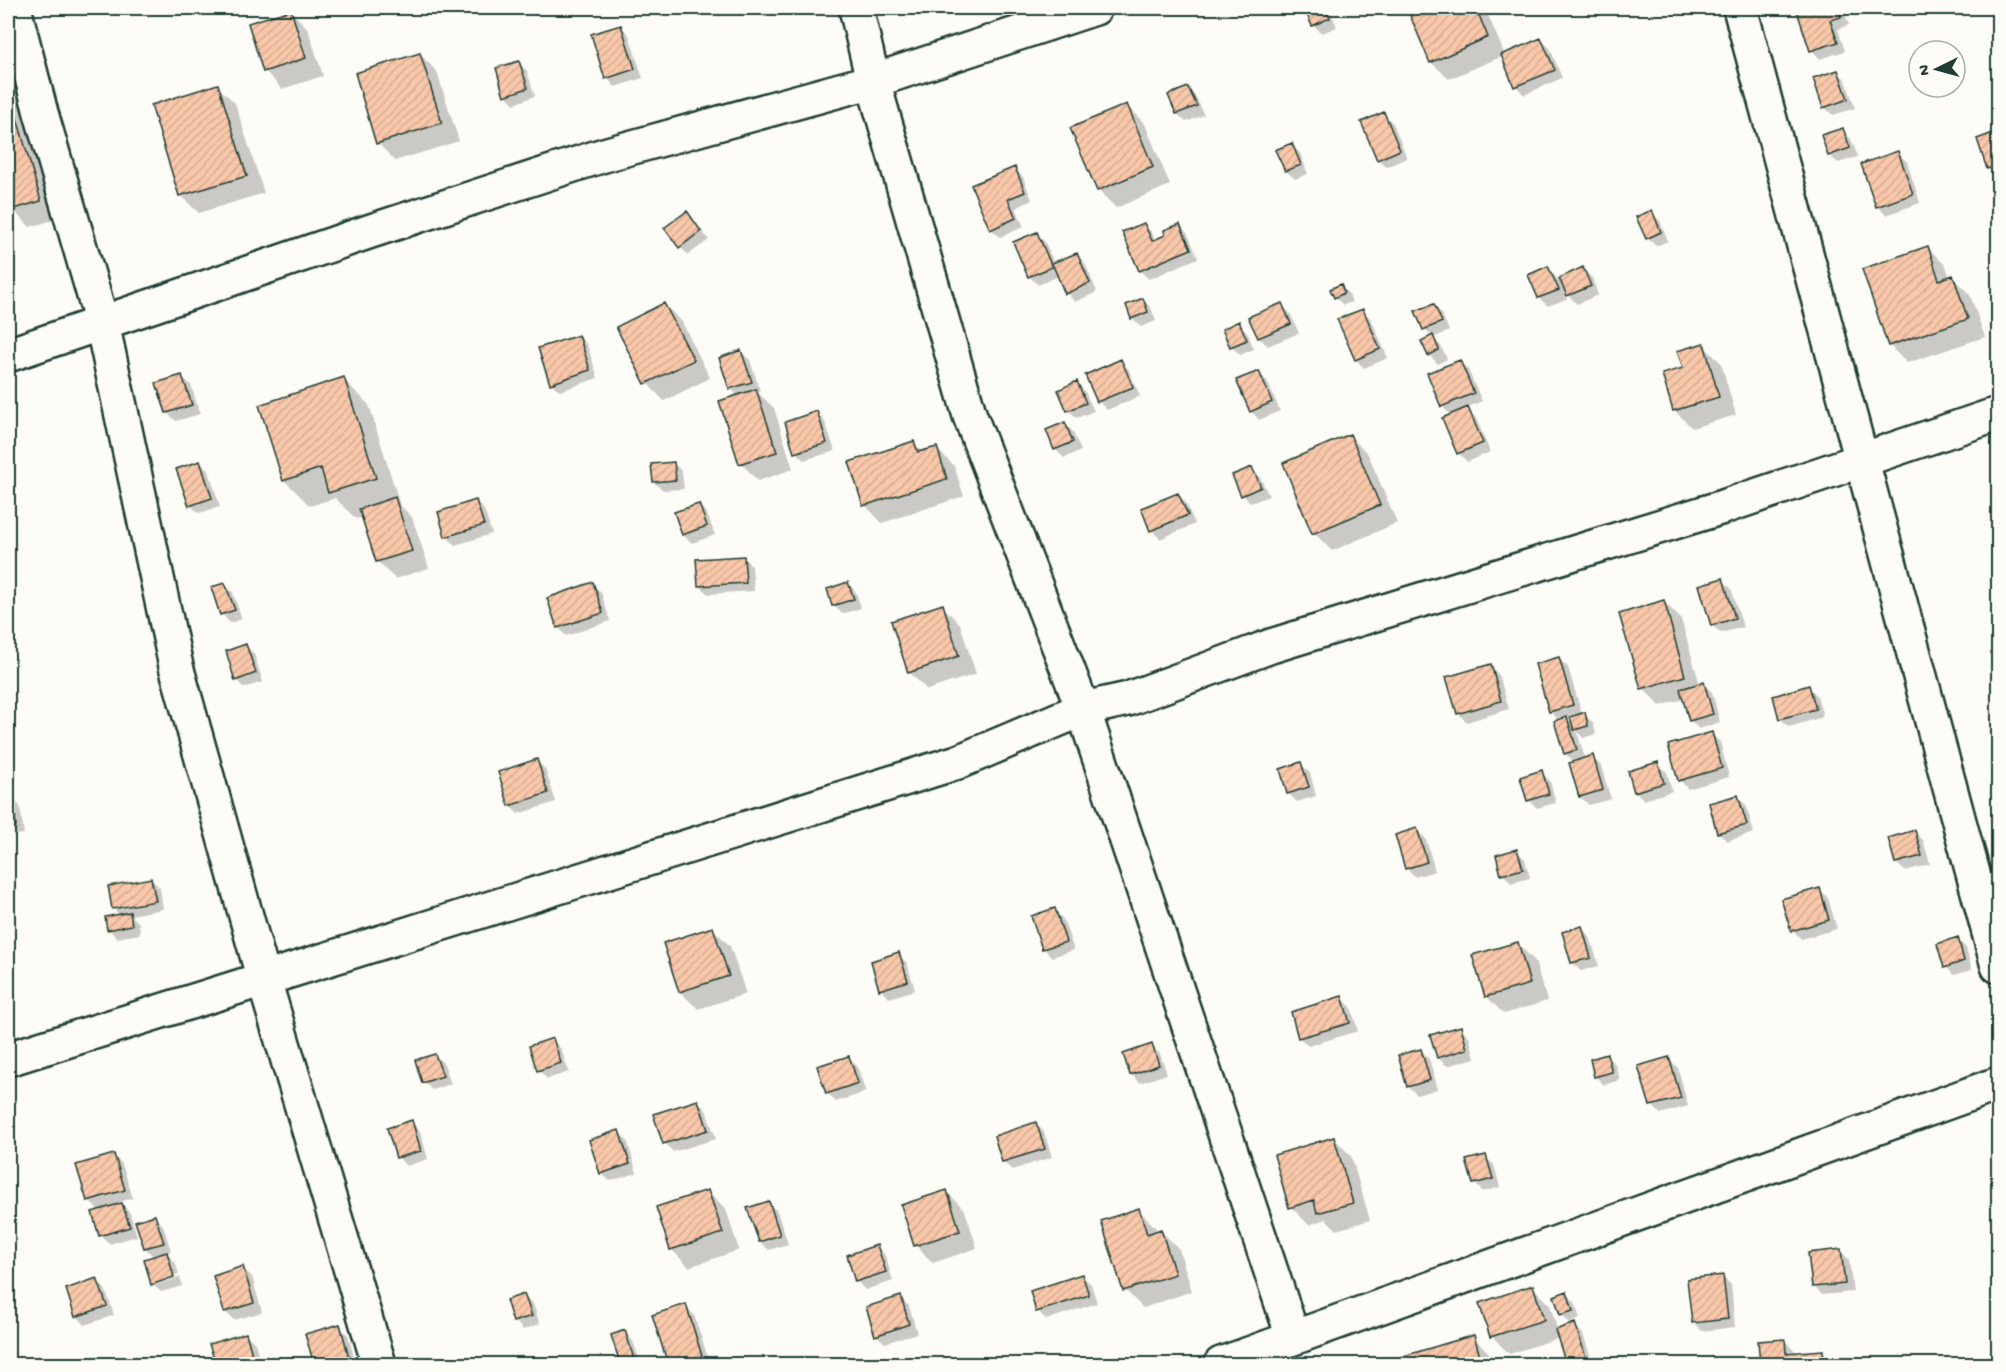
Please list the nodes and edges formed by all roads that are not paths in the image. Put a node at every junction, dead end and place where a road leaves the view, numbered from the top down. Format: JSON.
{"nodes":[{"id":1,"x":15,"y":8,"type":"edge"},
{"id":2,"x":856,"y":8,"type":"edge"},
{"id":3,"x":1095,"y":8,"type":"edge"},
{"id":4,"x":1740,"y":8,"type":"edge"},
{"id":5,"x":873,"y":81,"type":"junction"},
{"id":6,"x":102,"y":323,"type":"junction"},
{"id":7,"x":8,"y":355,"type":"edge"},
{"id":8,"x":1998,"y":414,"type":"edge"},
{"id":9,"x":1861,"y":459,"type":"junction"},
{"id":10,"x":1083,"y":709,"type":"junction"},
{"id":11,"x":1998,"y":966,"type":"edge"},
{"id":12,"x":264,"y":980,"type":"junction"},
{"id":13,"x":8,"y":1059,"type":"edge"},
{"id":14,"x":1998,"y":1084,"type":"edge"},
{"id":15,"x":1293,"y":1337,"type":"junction"},
{"id":16,"x":379,"y":1365,"type":"edge"},
{"id":17,"x":1221,"y":1365,"type":"edge"}],
"edges":[{"from":1,"to":6,"type":"street"},
{"from":2,"to":5,"type":"street"},
{"from":3,"to":5,"type":"street"},
{"from":4,"to":9,"type":"street"},
{"from":5,"to":6,"type":"street"},
{"from":5,"to":10,"type":"street"},
{"from":6,"to":7,"type":"street"},
{"from":6,"to":12,"type":"street"},
{"from":8,"to":9,"type":"street"},
{"from":9,"to":10,"type":"street"},
{"from":9,"to":11,"type":"street"},
{"from":10,"to":12,"type":"street"},
{"from":10,"to":15,"type":"street"},
{"from":12,"to":13,"type":"street"},
{"from":12,"to":16,"type":"street"},
{"from":14,"to":15,"type":"street"},
{"from":15,"to":17,"type":"street"}]}
